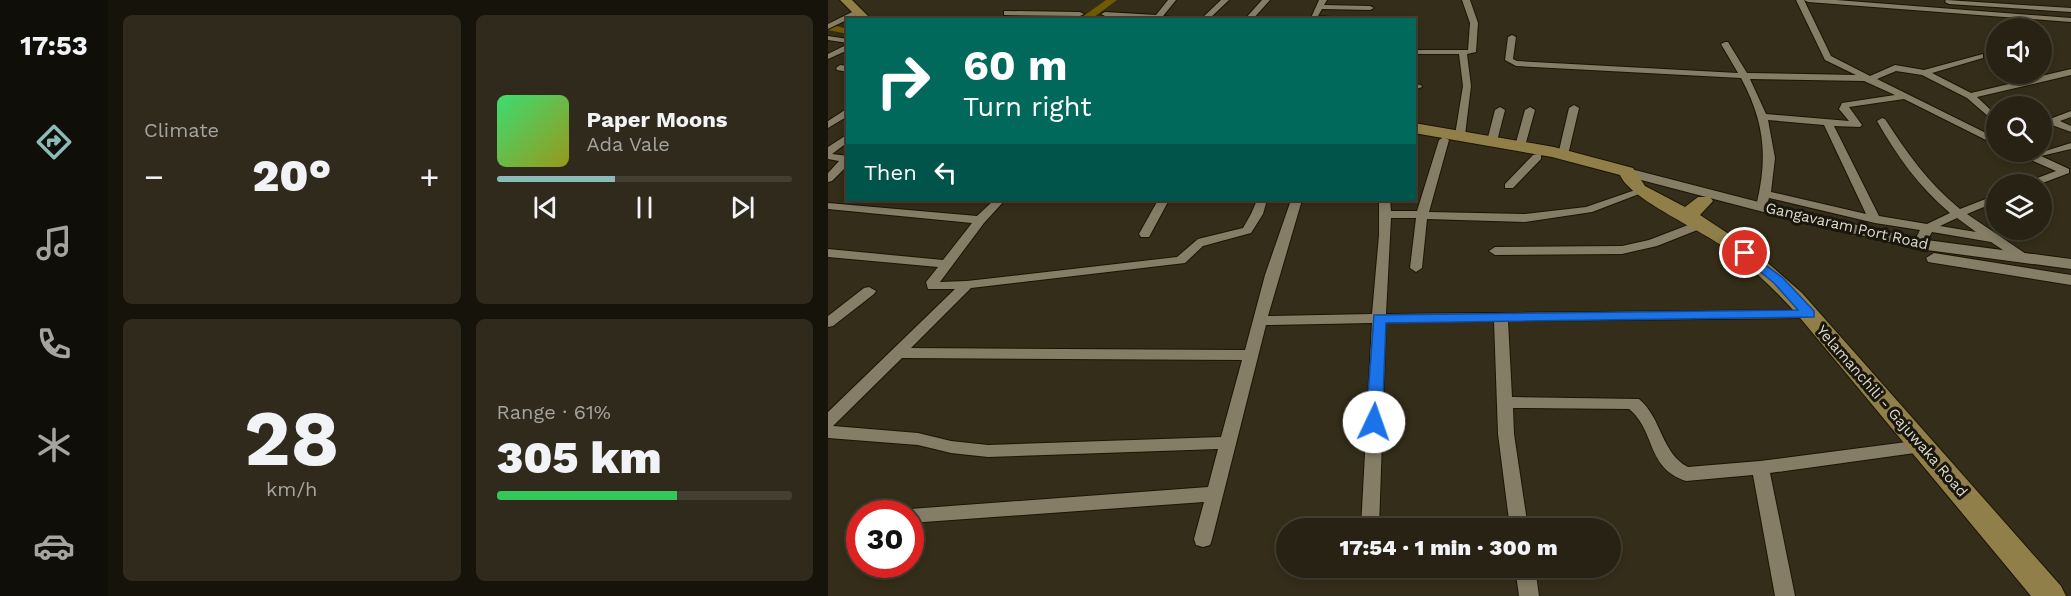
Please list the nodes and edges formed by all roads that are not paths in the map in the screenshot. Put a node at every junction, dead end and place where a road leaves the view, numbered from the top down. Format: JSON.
{"nodes":[{"id":1,"x":835,"y":0,"type":"edge"},
{"id":2,"x":846,"y":0,"type":"edge"},
{"id":3,"x":1172,"y":0,"type":"edge"},
{"id":4,"x":1225,"y":0,"type":"edge"},
{"id":5,"x":1266,"y":0,"type":"edge"},
{"id":6,"x":1466,"y":0,"type":"edge"},
{"id":7,"x":1800,"y":0,"type":"edge"},
{"id":8,"x":1808,"y":0,"type":"edge"},
{"id":9,"x":1890,"y":0,"type":"edge"},
{"id":10,"x":2046,"y":0,"type":"edge"},
{"id":11,"x":1947,"y":1,"type":"edge"},
{"id":12,"x":1976,"y":1,"type":"edge"},
{"id":13,"x":2071,"y":2,"type":"edge"},
{"id":14,"x":1322,"y":4,"type":"edge"},
{"id":15,"x":1374,"y":4,"type":"edge"},
{"id":16,"x":1906,"y":7,"type":"junction"},
{"id":17,"x":2071,"y":10,"type":"edge"},
{"id":18,"x":1957,"y":12,"type":"junction"},
{"id":19,"x":1007,"y":13,"type":"edge"},
{"id":20,"x":1080,"y":14,"type":"dead end"},
{"id":21,"x":1105,"y":14,"type":"dead end"},
{"id":22,"x":856,"y":17,"type":"edge"},
{"id":23,"x":1157,"y":18,"type":"edge"},
{"id":24,"x":1205,"y":18,"type":"edge"},
{"id":25,"x":1249,"y":18,"type":"edge"},
{"id":26,"x":1313,"y":18,"type":"edge"},
{"id":27,"x":2071,"y":20,"type":"edge"},
{"id":28,"x":1512,"y":37,"type":"dead end"},
{"id":29,"x":828,"y":38,"type":"edge"},
{"id":30,"x":846,"y":41,"type":"edge"},
{"id":31,"x":1725,"y":44,"type":"dead end"},
{"id":32,"x":846,"y":47,"type":"edge"},
{"id":33,"x":1416,"y":51,"type":"edge"},
{"id":34,"x":1463,"y":53,"type":"junction"},
{"id":35,"x":1980,"y":56,"type":"dead end"},
{"id":36,"x":828,"y":57,"type":"edge"},
{"id":37,"x":2071,"y":72,"type":"edge"},
{"id":38,"x":1924,"y":73,"type":"junction"},
{"id":39,"x":1745,"y":76,"type":"junction"},
{"id":40,"x":1866,"y":79,"type":"junction"},
{"id":41,"x":1970,"y":96,"type":"junction"},
{"id":42,"x":1902,"y":97,"type":"junction"},
{"id":43,"x":1574,"y":108,"type":"dead end"},
{"id":44,"x":1500,"y":110,"type":"dead end"},
{"id":45,"x":1530,"y":110,"type":"dead end"},
{"id":46,"x":1986,"y":111,"type":"edge"},
{"id":47,"x":846,"y":112,"type":"edge"},
{"id":48,"x":2071,"y":114,"type":"edge"},
{"id":49,"x":1764,"y":117,"type":"junction"},
{"id":50,"x":1882,"y":121,"type":"dead end"},
{"id":51,"x":2052,"y":121,"type":"edge"},
{"id":52,"x":1828,"y":123,"type":"junction"},
{"id":53,"x":2052,"y":124,"type":"edge"},
{"id":54,"x":828,"y":125,"type":"edge"},
{"id":55,"x":1416,"y":129,"type":"edge"},
{"id":56,"x":2071,"y":129,"type":"edge"},
{"id":57,"x":1416,"y":135,"type":"edge"},
{"id":58,"x":1986,"y":137,"type":"edge"},
{"id":59,"x":1452,"y":138,"type":"junction"},
{"id":60,"x":846,"y":139,"type":"edge"},
{"id":61,"x":1492,"y":141,"type":"junction"},
{"id":62,"x":1520,"y":146,"type":"junction"},
{"id":63,"x":2071,"y":146,"type":"edge"},
{"id":64,"x":2052,"y":150,"type":"edge"},
{"id":65,"x":828,"y":154,"type":"edge"},
{"id":66,"x":1563,"y":154,"type":"junction"},
{"id":67,"x":1537,"y":157,"type":"junction"},
{"id":68,"x":846,"y":159,"type":"edge"},
{"id":69,"x":846,"y":160,"type":"edge"},
{"id":70,"x":2045,"y":162,"type":"edge"},
{"id":71,"x":2068,"y":173,"type":"edge"},
{"id":72,"x":2052,"y":178,"type":"edge"},
{"id":73,"x":828,"y":179,"type":"edge"},
{"id":74,"x":1633,"y":182,"type":"junction"},
{"id":75,"x":1509,"y":186,"type":"dead end"},
{"id":76,"x":875,"y":201,"type":"edge"},
{"id":77,"x":999,"y":201,"type":"edge"},
{"id":78,"x":1162,"y":201,"type":"edge"},
{"id":79,"x":1262,"y":201,"type":"edge"},
{"id":80,"x":1296,"y":201,"type":"edge"},
{"id":81,"x":1763,"y":201,"type":"junction"},
{"id":82,"x":1986,"y":202,"type":"edge"},
{"id":83,"x":828,"y":206,"type":"edge"},
{"id":84,"x":1385,"y":207,"type":"edge"},
{"id":85,"x":864,"y":209,"type":"junction"},
{"id":86,"x":1957,"y":213,"type":"junction"},
{"id":87,"x":1698,"y":214,"type":"junction"},
{"id":88,"x":1422,"y":215,"type":"junction"},
{"id":89,"x":1875,"y":219,"type":"junction"},
{"id":90,"x":980,"y":220,"type":"junction"},
{"id":91,"x":1928,"y":229,"type":"junction"},
{"id":92,"x":1986,"y":232,"type":"edge"},
{"id":93,"x":1145,"y":234,"type":"dead end"},
{"id":94,"x":1986,"y":237,"type":"edge"},
{"id":95,"x":1998,"y":240,"type":"edge"},
{"id":96,"x":1919,"y":244,"type":"junction"},
{"id":97,"x":1495,"y":251,"type":"dead end"},
{"id":98,"x":828,"y":253,"type":"edge"},
{"id":99,"x":2025,"y":259,"type":"junction"},
{"id":100,"x":947,"y":264,"type":"junction"},
{"id":101,"x":2071,"y":264,"type":"edge"},
{"id":102,"x":1416,"y":268,"type":"dead end"},
{"id":103,"x":2071,"y":280,"type":"edge"},
{"id":104,"x":967,"y":285,"type":"junction"},
{"id":105,"x":869,"y":291,"type":"dead end"},
{"id":106,"x":1809,"y":314,"type":"junction"},
{"id":107,"x":1502,"y":316,"type":"junction"},
{"id":108,"x":1379,"y":318,"type":"junction"},
{"id":109,"x":1261,"y":321,"type":"junction"},
{"id":110,"x":828,"y":323,"type":"edge"},
{"id":111,"x":898,"y":353,"type":"junction"},
{"id":112,"x":1251,"y":355,"type":"junction"},
{"id":113,"x":1505,"y":402,"type":"junction"},
{"id":114,"x":828,"y":422,"type":"edge"},
{"id":115,"x":828,"y":432,"type":"edge"},
{"id":116,"x":1227,"y":443,"type":"junction"},
{"id":117,"x":1922,"y":446,"type":"junction"},
{"id":118,"x":1760,"y":468,"type":"junction"},
{"id":119,"x":1214,"y":494,"type":"junction"},
{"id":120,"x":924,"y":515,"type":"edge"},
{"id":121,"x":1370,"y":518,"type":"edge"},
{"id":122,"x":1518,"y":518,"type":"edge"},
{"id":123,"x":1203,"y":539,"type":"dead end"},
{"id":124,"x":1527,"y":578,"type":"edge"},
{"id":125,"x":1529,"y":596,"type":"edge"},
{"id":126,"x":1785,"y":596,"type":"edge"},
{"id":127,"x":2050,"y":596,"type":"edge"}],
"edges":[{"from":1,"to":22,"type":"main road"},
{"from":2,"to":22,"type":"main road"},
{"from":3,"to":23,"type":"street"},
{"from":4,"to":24,"type":"street"},
{"from":5,"to":25,"type":"street"},
{"from":6,"to":34,"type":"street"},
{"from":7,"to":40,"type":"street"},
{"from":8,"to":16,"type":"street"},
{"from":9,"to":16,"type":"street"},
{"from":10,"to":13,"type":"street"},
{"from":11,"to":12,"type":"street"},
{"from":11,"to":18,"type":"street"},
{"from":12,"to":17,"type":"street"},
{"from":14,"to":15,"type":"street"},
{"from":14,"to":26,"type":"street"},
{"from":16,"to":18,"type":"street"},
{"from":18,"to":27,"type":"street"},
{"from":19,"to":20,"type":"street"},
{"from":21,"to":23,"type":"street"},
{"from":28,"to":39,"type":"street"},
{"from":29,"to":30,"type":"street"},
{"from":31,"to":39,"type":"street"},
{"from":32,"to":36,"type":"street"},
{"from":33,"to":34,"type":"street"},
{"from":34,"to":59,"type":"street"},
{"from":35,"to":38,"type":"street"},
{"from":37,"to":41,"type":"street"},
{"from":38,"to":40,"type":"street"},
{"from":38,"to":41,"type":"street"},
{"from":39,"to":40,"type":"street"},
{"from":39,"to":49,"type":"street"},
{"from":40,"to":42,"type":"street"},
{"from":41,"to":46,"type":"street"},
{"from":42,"to":52,"type":"street"},
{"from":42,"to":58,"type":"street"},
{"from":43,"to":66,"type":"street"},
{"from":44,"to":61,"type":"street"},
{"from":45,"to":62,"type":"street"},
{"from":47,"to":54,"type":"street"},
{"from":48,"to":51,"type":"street"},
{"from":49,"to":52,"type":"street"},
{"from":49,"to":81,"type":"street"},
{"from":50,"to":86,"type":"street"},
{"from":52,"to":89,"type":"street"},
{"from":53,"to":56,"type":"street"},
{"from":55,"to":59,"type":"main road","name":"Yelamanchili - Gajuwaka Road"},
{"from":57,"to":59,"type":"main road","name":"Yelamanchili - Gajuwaka Road"},
{"from":59,"to":61,"type":"main road","name":"Yelamanchili - Gajuwaka Road"},
{"from":59,"to":67,"type":"main road","name":"Yelamanchili - Gajuwaka Road"},
{"from":59,"to":88,"type":"street"},
{"from":60,"to":65,"type":"street"},
{"from":61,"to":62,"type":"main road","name":"Yelamanchili - Gajuwaka Road"},
{"from":62,"to":66,"type":"main road","name":"Yelamanchili - Gajuwaka Road"},
{"from":63,"to":64,"type":"street"},
{"from":65,"to":68,"type":"street"},
{"from":66,"to":74,"type":"main road","name":"Yelamanchili - Gajuwaka Road"},
{"from":67,"to":74,"type":"main road","name":"Yelamanchili - Gajuwaka Road"},
{"from":67,"to":75,"type":"street"},
{"from":69,"to":73,"type":"street"},
{"from":70,"to":71,"type":"street"},
{"from":71,"to":72,"type":"street"},
{"from":74,"to":81,"type":"street","name":"Gangavaram Port Road"},
{"from":74,"to":87,"type":"main road","name":"Yelamanchili - Gajuwaka Road"},
{"from":74,"to":88,"type":"street"},
{"from":76,"to":85,"type":"street"},
{"from":77,"to":90,"type":"street"},
{"from":78,"to":93,"type":"street"},
{"from":79,"to":104,"type":"street"},
{"from":80,"to":109,"type":"street"},
{"from":81,"to":89,"type":"street"},
{"from":81,"to":96,"type":"street","name":"Gangavaram Port Road"},
{"from":82,"to":86,"type":"street"},
{"from":83,"to":85,"type":"street"},
{"from":84,"to":88,"type":"street"},
{"from":84,"to":108,"type":"street"},
{"from":85,"to":90,"type":"street"},
{"from":86,"to":91,"type":"street"},
{"from":86,"to":92,"type":"street"},
{"from":87,"to":97,"type":"street"},
{"from":87,"to":103,"type":"street","name":"Gangavaram Port Road"},
{"from":87,"to":106,"type":"main road","name":"Yelamanchili - Gajuwaka Road"},
{"from":88,"to":102,"type":"street"},
{"from":89,"to":91,"type":"street"},
{"from":90,"to":100,"type":"street"},
{"from":91,"to":94,"type":"street"},
{"from":91,"to":96,"type":"street"},
{"from":95,"to":99,"type":"street"},
{"from":96,"to":99,"type":"street","name":"Gangavaram Port Road"},
{"from":98,"to":100,"type":"street"},
{"from":99,"to":101,"type":"street","name":"Gangavaram Port Road"},
{"from":100,"to":104,"type":"street"},
{"from":104,"to":111,"type":"street"},
{"from":105,"to":110,"type":"street"},
{"from":106,"to":107,"type":"street"},
{"from":106,"to":117,"type":"main road","name":"Yelamanchili - Gajuwaka Road"},
{"from":107,"to":108,"type":"street"},
{"from":107,"to":113,"type":"street"},
{"from":108,"to":109,"type":"street"},
{"from":108,"to":121,"type":"street"},
{"from":109,"to":112,"type":"street"},
{"from":111,"to":112,"type":"street"},
{"from":111,"to":114,"type":"street"},
{"from":112,"to":116,"type":"street"},
{"from":113,"to":118,"type":"street"},
{"from":113,"to":122,"type":"street"},
{"from":115,"to":116,"type":"street"},
{"from":116,"to":119,"type":"street"},
{"from":117,"to":118,"type":"street"},
{"from":117,"to":127,"type":"main road","name":"Yelamanchili - Gajuwaka Road"},
{"from":118,"to":126,"type":"street"},
{"from":119,"to":120,"type":"street"},
{"from":119,"to":123,"type":"street"},
{"from":124,"to":125,"type":"street"}]}
